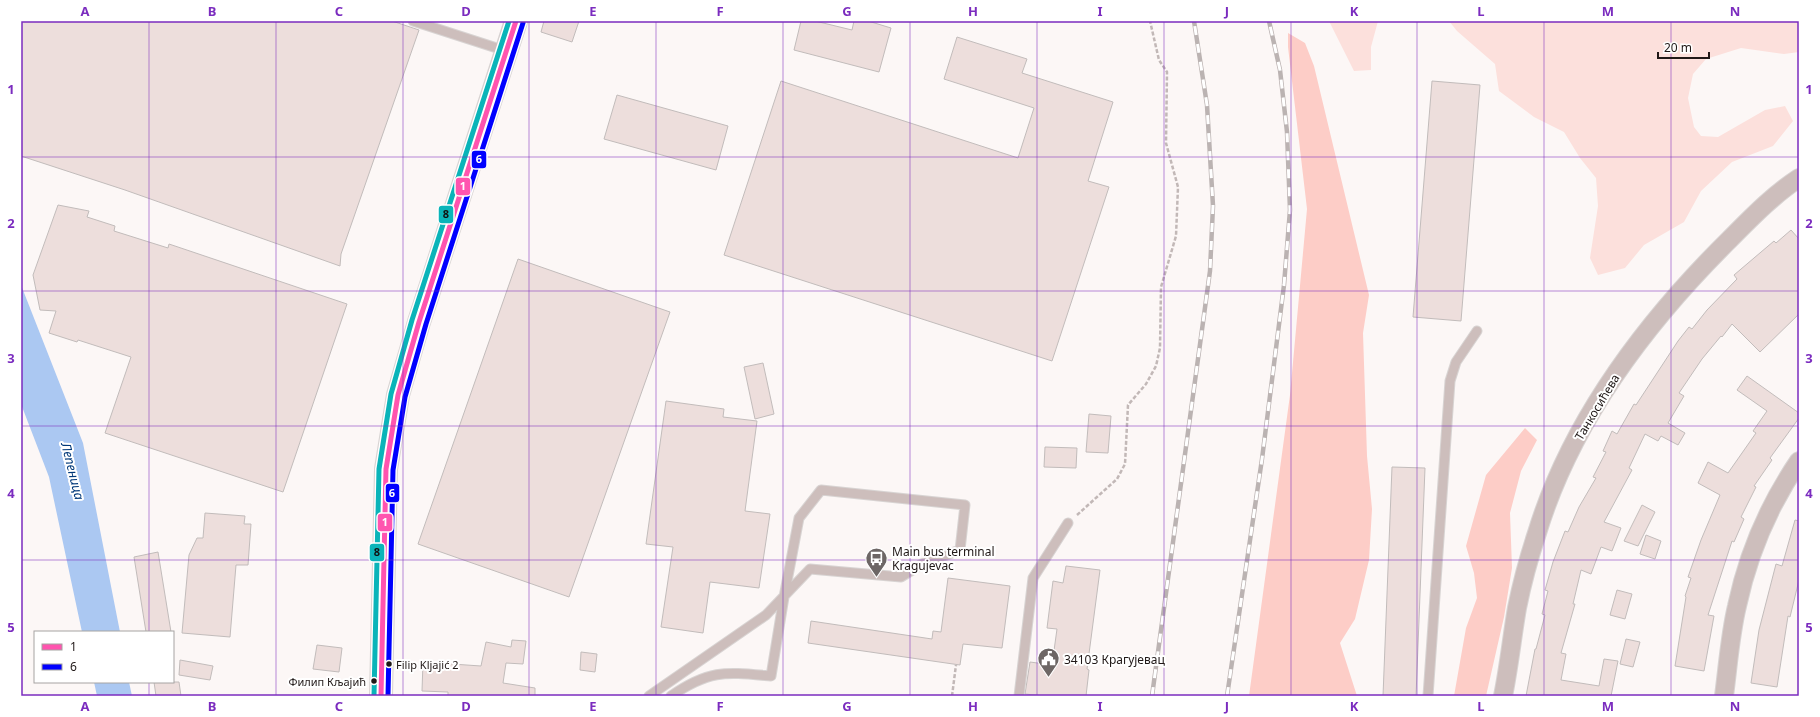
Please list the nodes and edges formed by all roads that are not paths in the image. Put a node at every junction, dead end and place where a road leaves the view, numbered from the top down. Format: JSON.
{"nodes":[{"id":1,"x":413,"y":21,"type":"edge"},
{"id":2,"x":516,"y":21,"type":"edge"},
{"id":3,"x":508,"y":51,"type":"junction"},
{"id":4,"x":1796,"y":186,"type":"edge"},
{"id":5,"x":1477,"y":331,"type":"dead end"},
{"id":6,"x":1799,"y":461,"type":"edge"},
{"id":7,"x":1068,"y":523,"type":"road end"},
{"id":8,"x":784,"y":597,"type":"junction"},
{"id":9,"x":381,"y":696,"type":"edge"},
{"id":10,"x":649,"y":696,"type":"edge"},
{"id":11,"x":671,"y":696,"type":"edge"},
{"id":12,"x":1019,"y":696,"type":"edge"},
{"id":13,"x":1428,"y":696,"type":"edge"},
{"id":14,"x":1503,"y":696,"type":"edge"},
{"id":15,"x":1724,"y":696,"type":"edge"}],
"edges":[{"from":1,"to":3,"type":"lane"},
{"from":2,"to":3,"type":"street"},
{"from":3,"to":9,"type":"street"},
{"from":4,"to":14,"type":"street","name":"Танкосићева"},
{"from":5,"to":13,"type":"lane"},
{"from":6,"to":15,"type":"street"},
{"from":7,"to":12,"type":"lane"},
{"from":8,"to":8,"type":"lane"},
{"from":8,"to":10,"type":"lane"},
{"from":8,"to":11,"type":"lane"}]}
